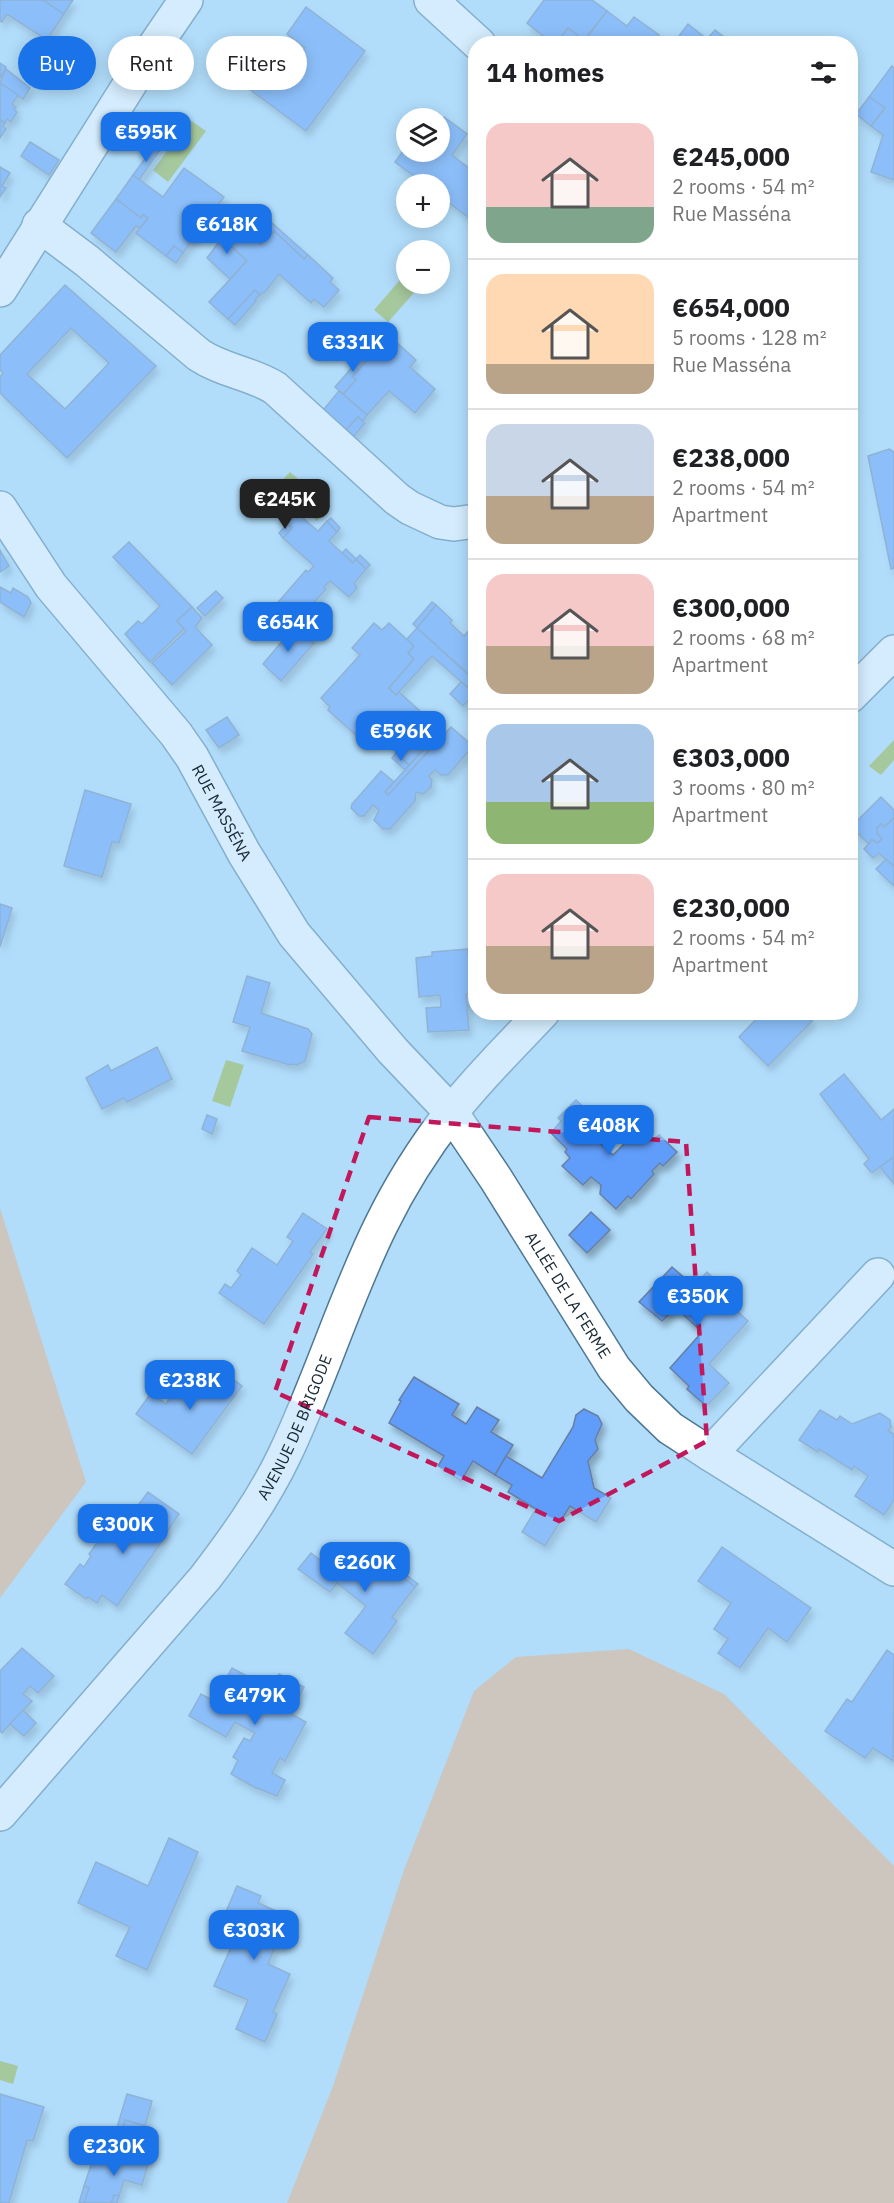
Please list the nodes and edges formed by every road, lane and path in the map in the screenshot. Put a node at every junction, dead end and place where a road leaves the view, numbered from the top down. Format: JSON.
{"nodes":[{"id":1,"x":186,"y":0,"type":"edge"},
{"id":2,"x":431,"y":0,"type":"edge"},
{"id":3,"x":470,"y":36,"type":"edge"},
{"id":4,"x":39,"y":225,"type":"junction"},
{"id":5,"x":0,"y":290,"type":"edge"},
{"id":6,"x":0,"y":508,"type":"edge"},
{"id":7,"x":468,"y":522,"type":"edge"},
{"id":8,"x":894,"y":652,"type":"edge"},
{"id":9,"x":858,"y":688,"type":"edge"},
{"id":10,"x":535,"y":1020,"type":"edge"},
{"id":11,"x":451,"y":1112,"type":"junction"},
{"id":12,"x":878,"y":1275,"type":"dead end"},
{"id":13,"x":710,"y":1454,"type":"junction"},
{"id":14,"x":894,"y":1569,"type":"edge"},
{"id":15,"x":0,"y":1814,"type":"edge"}],
"edges":[{"from":1,"to":4,"type":"street"},
{"from":2,"to":3,"type":"street"},
{"from":4,"to":5,"type":"street"},
{"from":4,"to":7,"type":"street"},
{"from":6,"to":11,"type":"street","name":"RUE MASSÉNA"},
{"from":8,"to":9,"type":"street"},
{"from":10,"to":11,"type":"street","name":"AVENUE DE BRIGODE"},
{"from":11,"to":13,"type":"street","name":"ALLÉE DE LA FERME"},
{"from":11,"to":15,"type":"street","name":"AVENUE DE BRIGODE"},
{"from":12,"to":13,"type":"street"},
{"from":13,"to":14,"type":"street","name":"ALLÉE DE LA FERME"}]}
